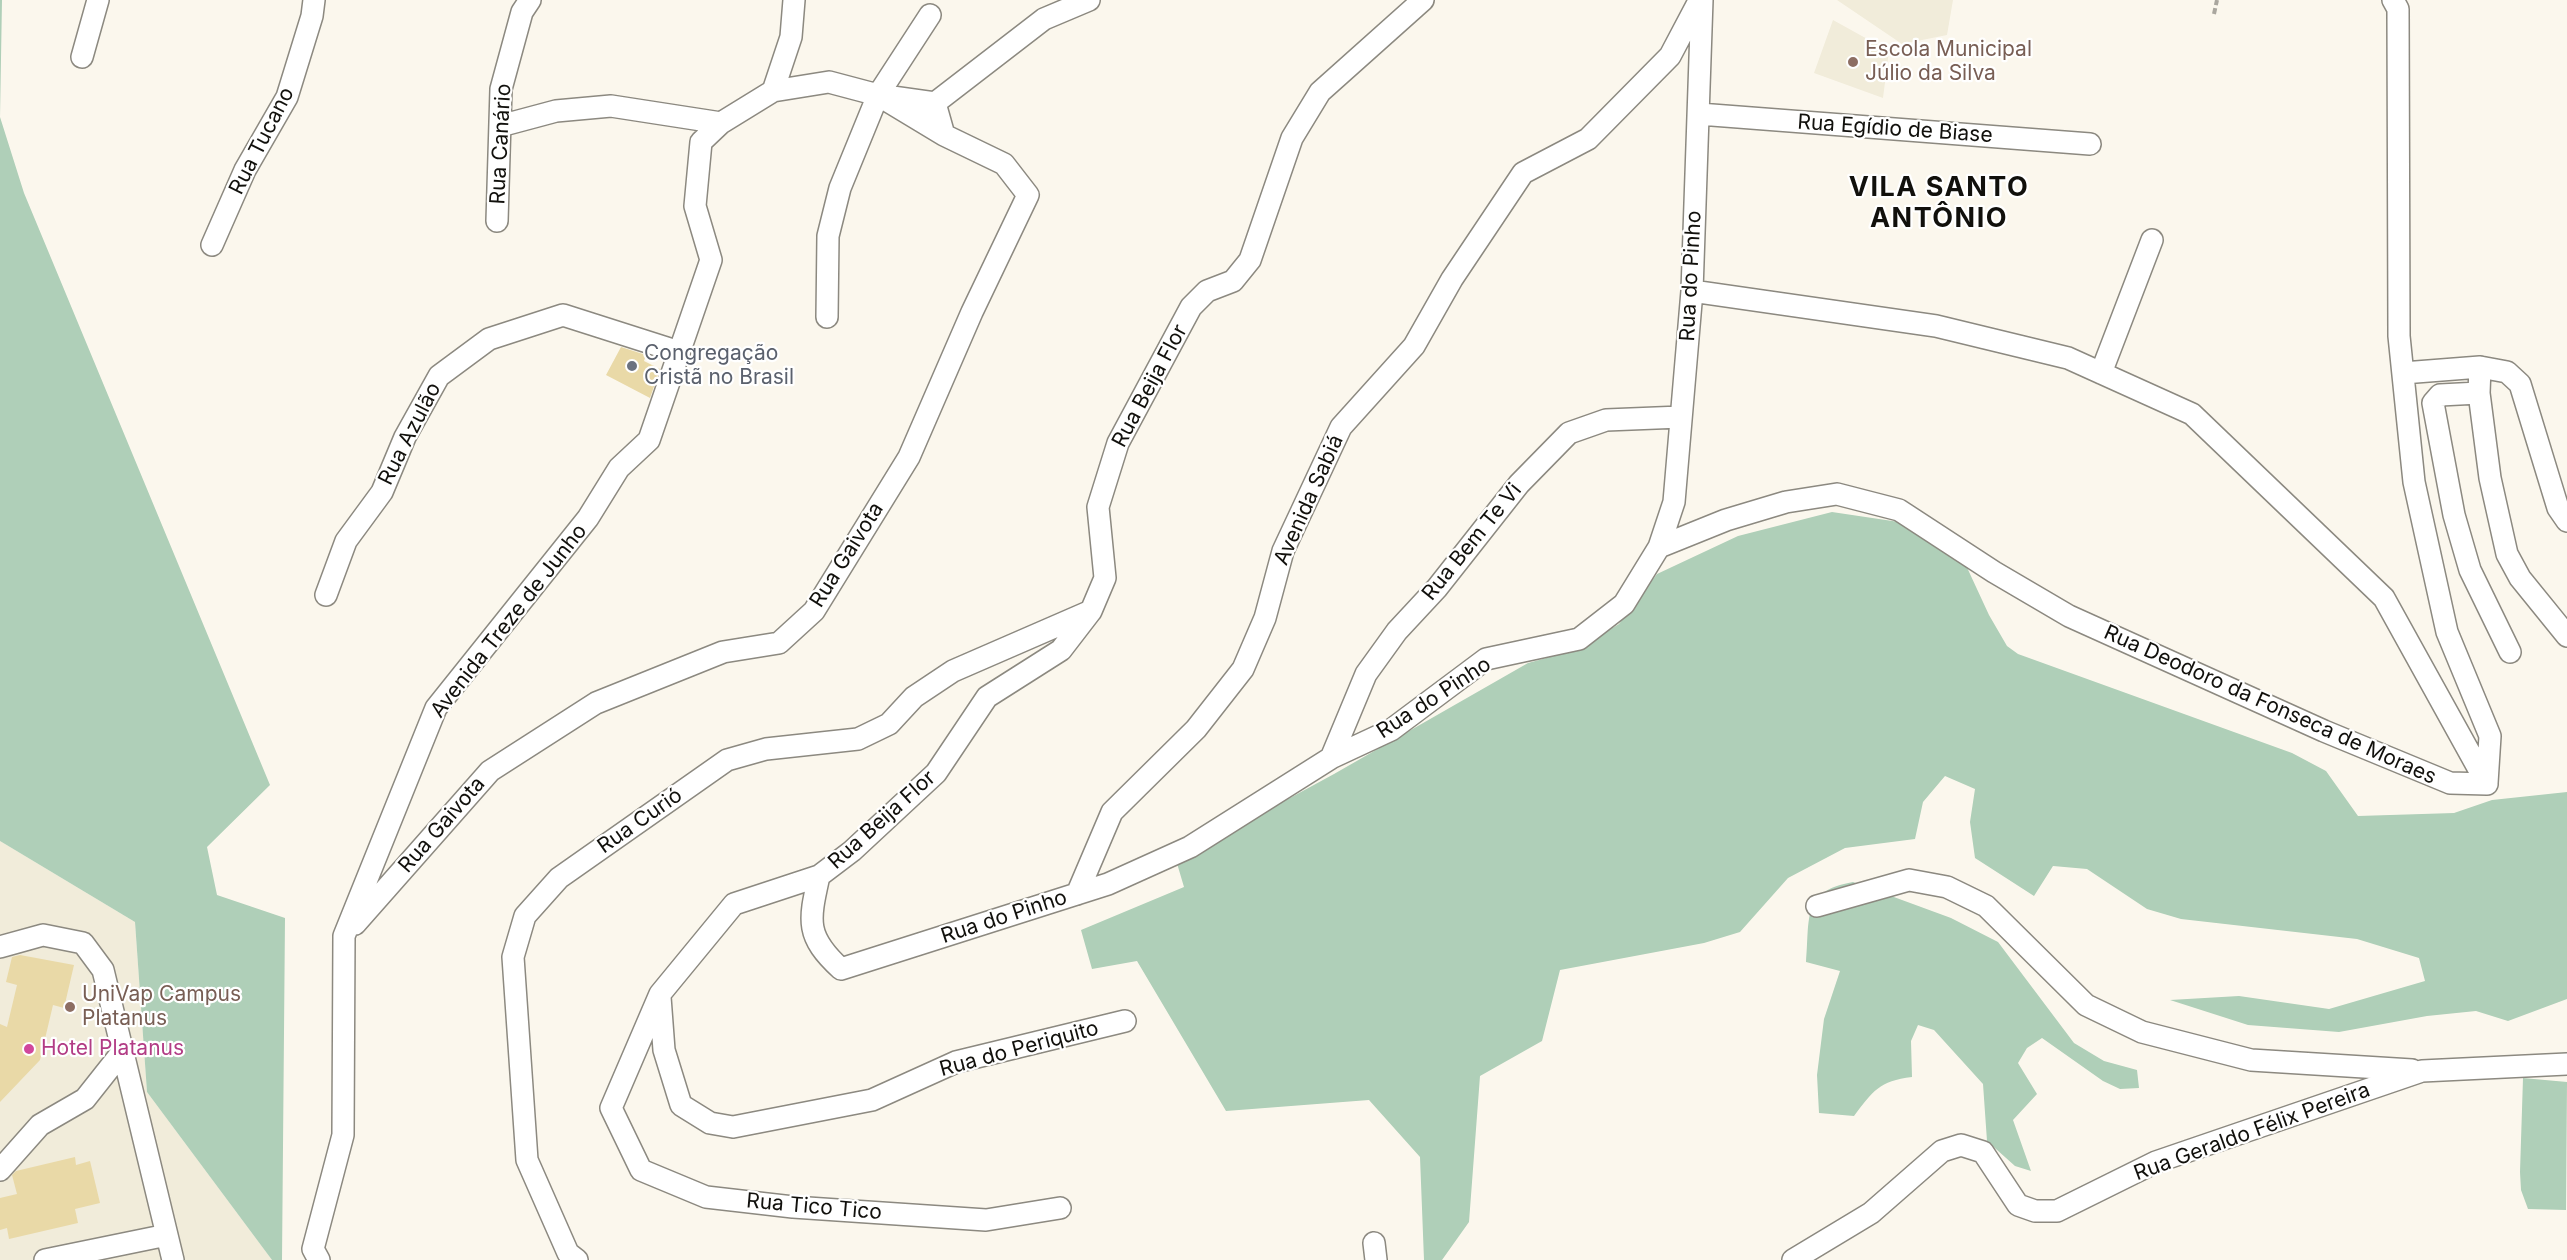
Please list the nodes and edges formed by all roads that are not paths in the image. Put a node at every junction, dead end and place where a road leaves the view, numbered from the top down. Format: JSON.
{"nodes":[{"id":1,"x":99,"y":0,"type":"edge"},
{"id":2,"x":314,"y":0,"type":"edge"},
{"id":3,"x":530,"y":0,"type":"edge"},
{"id":4,"x":794,"y":0,"type":"edge"},
{"id":5,"x":1089,"y":0,"type":"edge"},
{"id":6,"x":1423,"y":0,"type":"edge"},
{"id":7,"x":1701,"y":0,"type":"edge"},
{"id":8,"x":2393,"y":0,"type":"edge"},
{"id":9,"x":930,"y":15,"type":"dead end"},
{"id":10,"x":82,"y":57,"type":"dead end"},
{"id":11,"x":773,"y":91,"type":"junction"},
{"id":12,"x":878,"y":96,"type":"junction"},
{"id":13,"x":935,"y":103,"type":"junction"},
{"id":14,"x":1699,"y":114,"type":"junction"},
{"id":15,"x":721,"y":123,"type":"junction"},
{"id":16,"x":500,"y":126,"type":"junction"},
{"id":17,"x":944,"y":135,"type":"junction"},
{"id":18,"x":2090,"y":144,"type":"dead end"},
{"id":19,"x":497,"y":221,"type":"dead end"},
{"id":20,"x":2152,"y":240,"type":"dead end"},
{"id":21,"x":212,"y":245,"type":"dead end"},
{"id":22,"x":1692,"y":291,"type":"junction"},
{"id":23,"x":827,"y":317,"type":"dead end"},
{"id":24,"x":679,"y":352,"type":"junction"},
{"id":25,"x":2480,"y":367,"type":"junction"},
{"id":26,"x":2101,"y":373,"type":"junction"},
{"id":27,"x":2403,"y":373,"type":"junction"},
{"id":28,"x":2479,"y":393,"type":"junction"},
{"id":29,"x":1682,"y":417,"type":"junction"},
{"id":30,"x":2567,"y":521,"type":"edge"},
{"id":31,"x":1659,"y":547,"type":"junction"},
{"id":32,"x":326,"y":595,"type":"dead end"},
{"id":33,"x":1091,"y":610,"type":"junction"},
{"id":34,"x":2567,"y":636,"type":"edge"},
{"id":35,"x":2510,"y":652,"type":"dead end"},
{"id":36,"x":1331,"y":758,"type":"junction"},
{"id":37,"x":2487,"y":784,"type":"junction"},
{"id":38,"x":819,"y":876,"type":"junction"},
{"id":39,"x":1077,"y":894,"type":"junction"},
{"id":40,"x":1816,"y":906,"type":"dead end"},
{"id":41,"x":345,"y":936,"type":"junction"},
{"id":42,"x":0,"y":947,"type":"edge"},
{"id":43,"x":660,"y":994,"type":"junction"},
{"id":44,"x":1125,"y":1020,"type":"dead end"},
{"id":45,"x":123,"y":1051,"type":"junction"},
{"id":46,"x":2567,"y":1064,"type":"edge"},
{"id":47,"x":2422,"y":1071,"type":"junction"},
{"id":48,"x":611,"y":1108,"type":"joint"},
{"id":49,"x":0,"y":1170,"type":"edge"},
{"id":50,"x":1060,"y":1208,"type":"dead end"},
{"id":51,"x":167,"y":1235,"type":"junction"},
{"id":52,"x":45,"y":1260,"type":"edge"},
{"id":53,"x":173,"y":1260,"type":"edge"},
{"id":54,"x":319,"y":1260,"type":"edge"},
{"id":55,"x":577,"y":1260,"type":"edge"},
{"id":56,"x":1793,"y":1260,"type":"edge"}],
"edges":[{"from":1,"to":10,"type":"street"},
{"from":2,"to":21,"type":"street","name":"Rua Tucano"},
{"from":3,"to":16,"type":"street","name":"Rua Canário"},
{"from":4,"to":11,"type":"street"},
{"from":5,"to":13,"type":"street"},
{"from":6,"to":33,"type":"street","name":"Rua Beija Flor"},
{"from":7,"to":14,"type":"street","name":"Rua do Pinho"},
{"from":7,"to":39,"type":"street","name":"Avenida Sabiá"},
{"from":8,"to":27,"type":"street"},
{"from":9,"to":12,"type":"street"},
{"from":11,"to":12,"type":"street"},
{"from":11,"to":15,"type":"street","name":"Avenida Treze de Junho"},
{"from":12,"to":13,"type":"street"},
{"from":12,"to":17,"type":"street"},
{"from":12,"to":23,"type":"street"},
{"from":13,"to":17,"type":"street"},
{"from":14,"to":18,"type":"street","name":"Rua Egídio de Biase"},
{"from":14,"to":22,"type":"street","name":"Rua do Pinho"},
{"from":15,"to":16,"type":"street"},
{"from":15,"to":24,"type":"street","name":"Avenida Treze de Junho"},
{"from":16,"to":19,"type":"street","name":"Rua Canário"},
{"from":17,"to":41,"type":"street","name":"Rua Gaivota"},
{"from":20,"to":26,"type":"street"},
{"from":22,"to":26,"type":"street"},
{"from":22,"to":29,"type":"street","name":"Rua do Pinho"},
{"from":24,"to":32,"type":"street","name":"Rua Azulão"},
{"from":24,"to":41,"type":"street","name":"Avenida Treze de Junho"},
{"from":25,"to":27,"type":"street"},
{"from":25,"to":28,"type":"street"},
{"from":25,"to":30,"type":"street"},
{"from":26,"to":37,"type":"street"},
{"from":27,"to":37,"type":"street"},
{"from":28,"to":34,"type":"street"},
{"from":28,"to":35,"type":"street"},
{"from":29,"to":31,"type":"street","name":"Rua do Pinho"},
{"from":29,"to":36,"type":"street","name":"Rua Bem Te Vi"},
{"from":31,"to":36,"type":"street","name":"Rua do Pinho"},
{"from":31,"to":37,"type":"street","name":"Rua Deodoro da Fonseca de Moraes"},
{"from":33,"to":38,"type":"street","name":"Rua Beija Flor"},
{"from":33,"to":55,"type":"street","name":"Rua Curió"},
{"from":36,"to":39,"type":"street","name":"Rua do Pinho"},
{"from":38,"to":39,"type":"street","name":"Rua do Pinho"},
{"from":38,"to":43,"type":"street","name":"Rua Beija Flor"},
{"from":40,"to":47,"type":"street"},
{"from":41,"to":54,"type":"street"},
{"from":42,"to":45,"type":"street"},
{"from":43,"to":44,"type":"street","name":"Rua do Periquito"},
{"from":43,"to":48,"type":"street","name":"Rua Beija Flor"},
{"from":45,"to":49,"type":"street"},
{"from":45,"to":51,"type":"street"},
{"from":46,"to":47,"type":"street","name":"Rua Geraldo Félix Pereira"},
{"from":47,"to":56,"type":"street","name":"Rua Geraldo Félix Pereira"},
{"from":48,"to":50,"type":"street","name":"Rua Tico Tico"},
{"from":51,"to":52,"type":"street"},
{"from":51,"to":53,"type":"street"}]}
